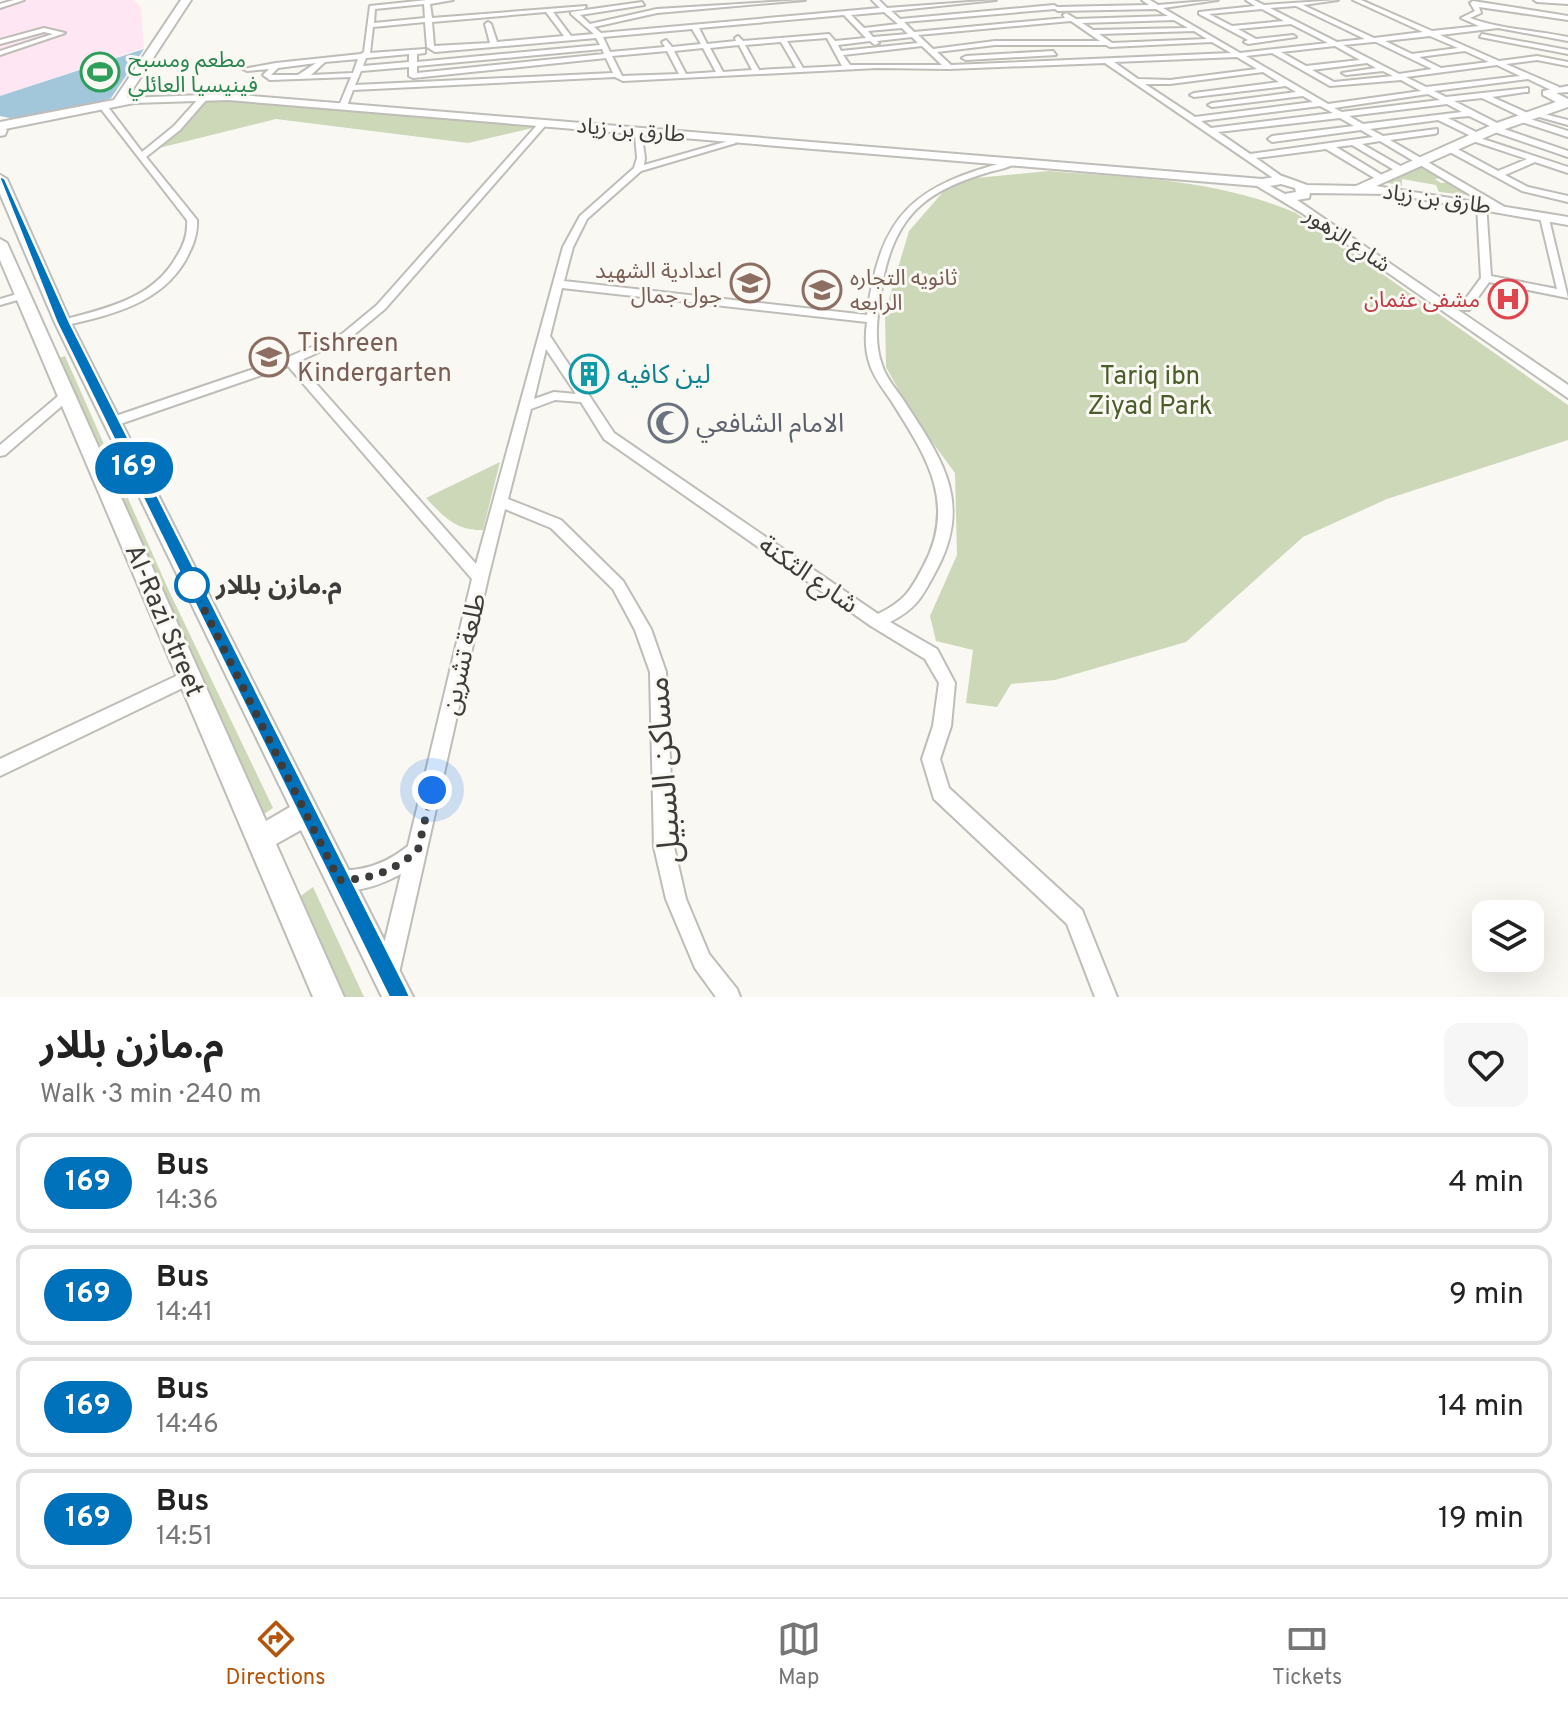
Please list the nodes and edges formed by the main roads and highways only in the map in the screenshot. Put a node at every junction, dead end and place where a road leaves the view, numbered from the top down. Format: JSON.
{"nodes":[{"id":1,"x":186,"y":0,"type":"edge"},
{"id":2,"x":194,"y":0,"type":"edge"},
{"id":3,"x":1562,"y":89,"type":"edge"},
{"id":4,"x":120,"y":102,"type":"junction"},
{"id":5,"x":1566,"y":103,"type":"edge"},
{"id":6,"x":0,"y":129,"type":"edge"},
{"id":7,"x":643,"y":134,"type":"junction"},
{"id":8,"x":714,"y":142,"type":"junction"},
{"id":9,"x":0,"y":179,"type":"edge"},
{"id":10,"x":1269,"y":183,"type":"junction"},
{"id":11,"x":1358,"y":189,"type":"junction"},
{"id":12,"x":1304,"y":192,"type":"junction"},
{"id":13,"x":1283,"y":198,"type":"junction"},
{"id":14,"x":1568,"y":221,"type":"edge"},
{"id":15,"x":0,"y":243,"type":"edge"},
{"id":16,"x":1568,"y":377,"type":"edge"},
{"id":17,"x":1568,"y":393,"type":"edge"},
{"id":18,"x":304,"y":813,"type":"junction"},
{"id":19,"x":260,"y":839,"type":"junction"},
{"id":20,"x":329,"y":997,"type":"edge"},
{"id":21,"x":398,"y":997,"type":"edge"}],
"edges":[{"from":1,"to":4,"type":"main road"},
{"from":2,"to":4,"type":"main road"},
{"from":3,"to":5,"type":"main road"},
{"from":4,"to":6,"type":"main road"},
{"from":4,"to":7,"type":"main road"},
{"from":4,"to":7,"type":"main road","name":"طارق بن زياد"},
{"from":5,"to":11,"type":"main road"},
{"from":7,"to":8,"type":"main road"},
{"from":8,"to":10,"type":"main road","name":"طارق بن زياد"},
{"from":8,"to":10,"type":"main road"},
{"from":9,"to":18,"type":"main road"},
{"from":10,"to":12,"type":"main road"},
{"from":10,"to":13,"type":"main road","name":"شارع الزهور"},
{"from":11,"to":12,"type":"main road","name":"طارق بن زياد"},
{"from":11,"to":14,"type":"main road","name":"طارق بن زياد"},
{"from":12,"to":13,"type":"main road"},
{"from":12,"to":16,"type":"main road","name":"شارع الزهور"},
{"from":13,"to":17,"type":"main road","name":"شارع الزهور"},
{"from":15,"to":19,"type":"main road","name":"Al-Razi Street"},
{"from":18,"to":19,"type":"main road"},
{"from":18,"to":21,"type":"main road"},
{"from":19,"to":20,"type":"main road","name":"Al-Razi Street"}]}
